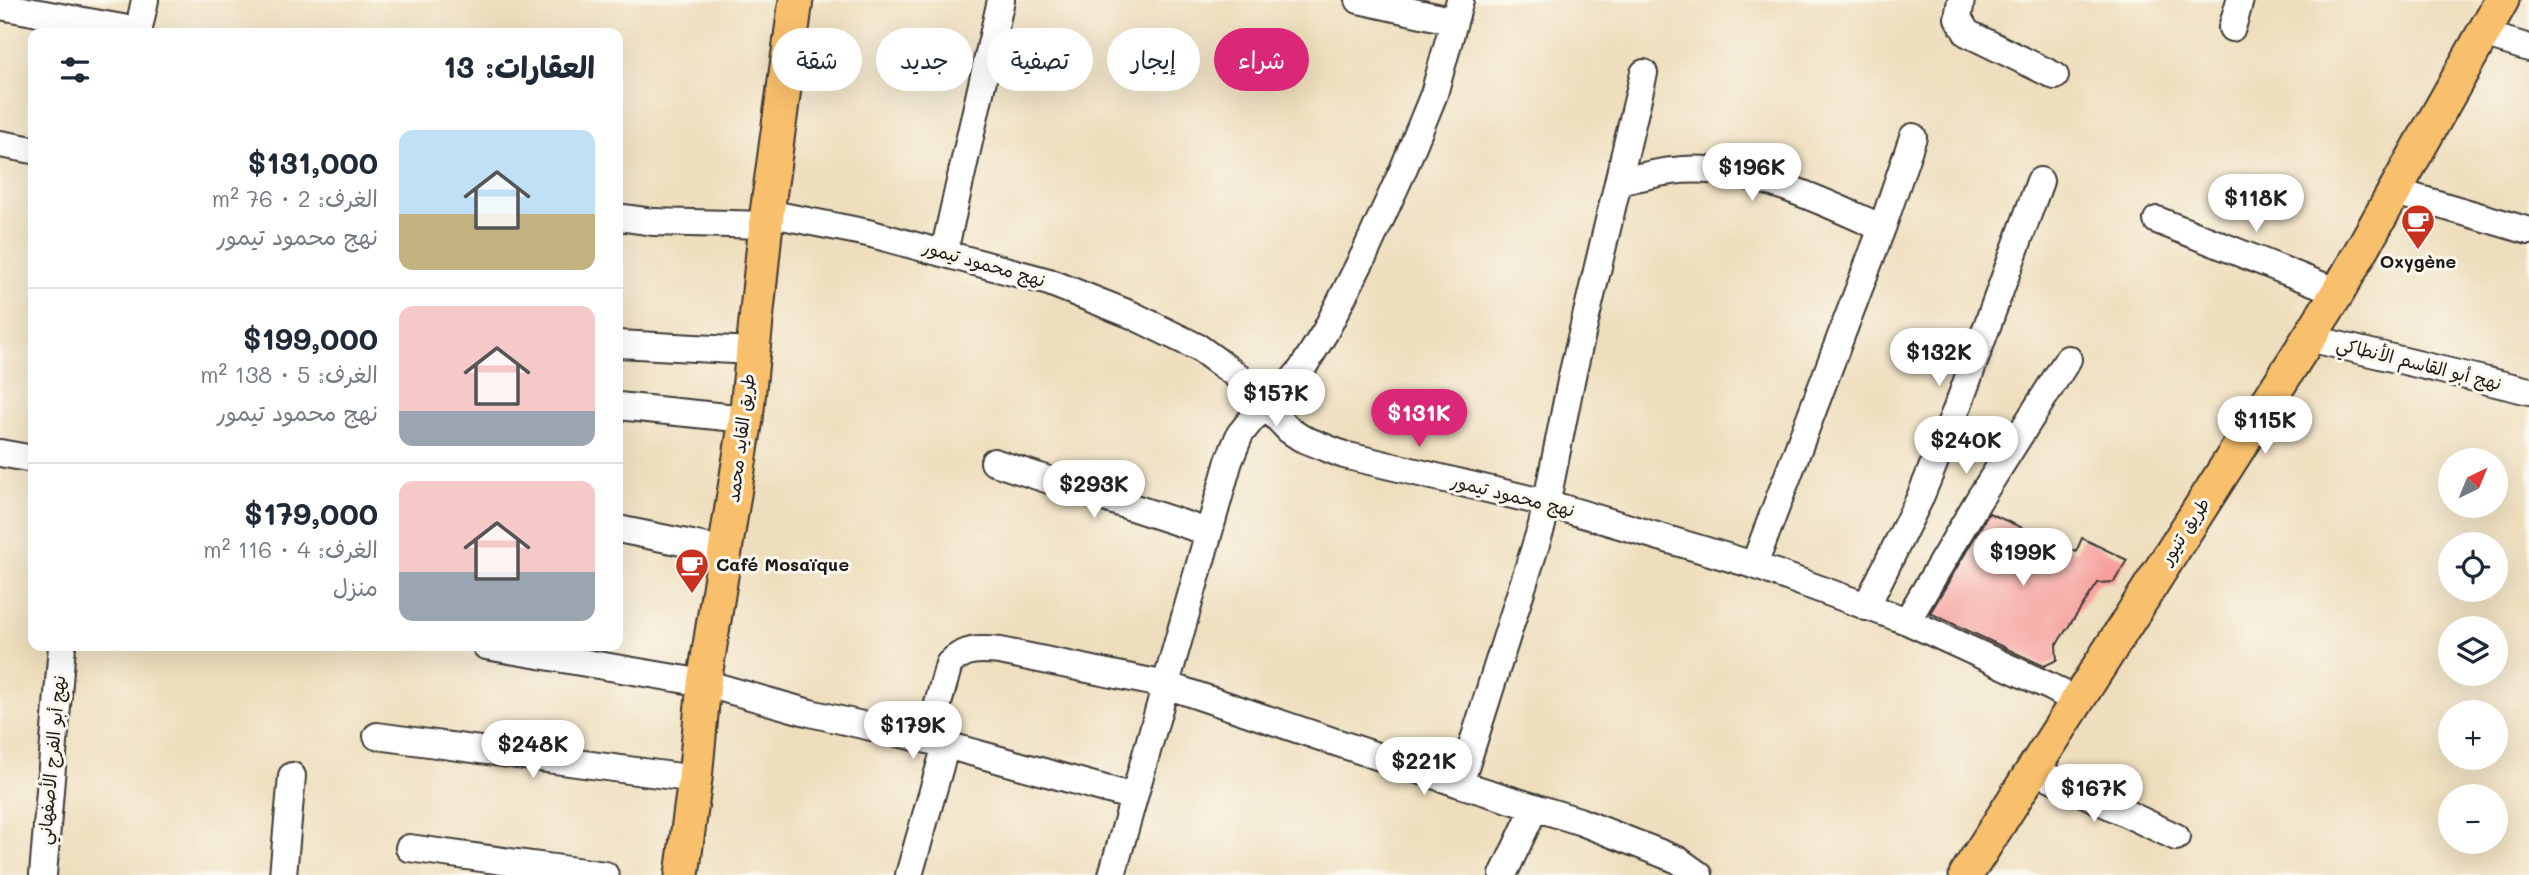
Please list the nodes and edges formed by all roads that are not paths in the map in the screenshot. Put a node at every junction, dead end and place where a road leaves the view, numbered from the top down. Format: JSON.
{"nodes":[{"id":1,"x":145,"y":0,"type":"edge"},
{"id":2,"x":796,"y":0,"type":"edge"},
{"id":3,"x":1001,"y":0,"type":"edge"},
{"id":4,"x":1359,"y":0,"type":"edge"},
{"id":5,"x":1961,"y":0,"type":"edge"},
{"id":6,"x":2240,"y":0,"type":"edge"},
{"id":7,"x":2502,"y":0,"type":"edge"},
{"id":8,"x":0,"y":6,"type":"edge"},
{"id":9,"x":1457,"y":11,"type":"edge"},
{"id":10,"x":117,"y":28,"type":"edge"},
{"id":11,"x":139,"y":28,"type":"edge"},
{"id":12,"x":2232,"y":28,"type":"dead end"},
{"id":13,"x":2483,"y":34,"type":"junction"},
{"id":14,"x":2529,"y":48,"type":"edge"},
{"id":15,"x":1644,"y":73,"type":"dead end"},
{"id":16,"x":2055,"y":76,"type":"dead end"},
{"id":17,"x":1913,"y":137,"type":"dead end"},
{"id":18,"x":0,"y":144,"type":"edge"},
{"id":19,"x":28,"y":149,"type":"edge"},
{"id":20,"x":2040,"y":181,"type":"dead end"},
{"id":21,"x":1619,"y":182,"type":"junction"},
{"id":22,"x":2396,"y":192,"type":"junction"},
{"id":23,"x":623,"y":218,"type":"edge"},
{"id":24,"x":767,"y":219,"type":"junction"},
{"id":25,"x":2157,"y":220,"type":"dead end"},
{"id":26,"x":1882,"y":228,"type":"junction"},
{"id":27,"x":2529,"y":231,"type":"edge"},
{"id":28,"x":944,"y":252,"type":"junction"},
{"id":29,"x":2338,"y":292,"type":"junction"},
{"id":30,"x":2309,"y":338,"type":"junction"},
{"id":31,"x":623,"y":344,"type":"edge"},
{"id":32,"x":751,"y":351,"type":"junction"},
{"id":33,"x":2068,"y":359,"type":"dead end"},
{"id":34,"x":2529,"y":391,"type":"edge"},
{"id":35,"x":1267,"y":405,"type":"junction"},
{"id":36,"x":623,"y":407,"type":"edge"},
{"id":37,"x":746,"y":419,"type":"junction"},
{"id":38,"x":0,"y":453,"type":"edge"},
{"id":39,"x":28,"y":458,"type":"edge"},
{"id":40,"x":994,"y":462,"type":"dead end"},
{"id":41,"x":1546,"y":503,"type":"junction"},
{"id":42,"x":623,"y":530,"type":"edge"},
{"id":43,"x":1208,"y":532,"type":"junction"},
{"id":44,"x":726,"y":551,"type":"junction"},
{"id":45,"x":1754,"y":565,"type":"junction"},
{"id":46,"x":1866,"y":607,"type":"junction"},
{"id":47,"x":1907,"y":621,"type":"junction"},
{"id":48,"x":62,"y":651,"type":"edge"},
{"id":49,"x":515,"y":651,"type":"edge"},
{"id":50,"x":704,"y":683,"type":"junction"},
{"id":51,"x":1166,"y":685,"type":"junction"},
{"id":52,"x":2076,"y":701,"type":"junction"},
{"id":53,"x":377,"y":736,"type":"dead end"},
{"id":54,"x":937,"y":742,"type":"junction"},
{"id":55,"x":2032,"y":769,"type":"junction"},
{"id":56,"x":292,"y":776,"type":"dead end"},
{"id":57,"x":695,"y":779,"type":"junction"},
{"id":58,"x":1460,"y":784,"type":"junction"},
{"id":59,"x":1134,"y":796,"type":"junction"},
{"id":60,"x":1535,"y":807,"type":"junction"},
{"id":61,"x":2176,"y":836,"type":"dead end"},
{"id":62,"x":409,"y":848,"type":"dead end"},
{"id":63,"x":43,"y":875,"type":"edge"},
{"id":64,"x":283,"y":875,"type":"edge"},
{"id":65,"x":605,"y":875,"type":"edge"},
{"id":66,"x":681,"y":875,"type":"edge"},
{"id":67,"x":909,"y":875,"type":"edge"},
{"id":68,"x":1112,"y":875,"type":"edge"},
{"id":69,"x":1503,"y":875,"type":"edge"},
{"id":70,"x":1699,"y":875,"type":"edge"},
{"id":71,"x":1966,"y":875,"type":"edge"}],
"edges":[{"from":1,"to":11,"type":"street"},
{"from":2,"to":24,"type":"main road","name":"طريق القايد محمد"},
{"from":3,"to":28,"type":"street"},
{"from":4,"to":9,"type":"street"},
{"from":5,"to":16,"type":"street"},
{"from":6,"to":12,"type":"street"},
{"from":7,"to":13,"type":"main road","name":"طريق تنيور"},
{"from":8,"to":10,"type":"street"},
{"from":9,"to":35,"type":"street"},
{"from":13,"to":14,"type":"street"},
{"from":13,"to":22,"type":"main road","name":"طريق تنيور"},
{"from":15,"to":21,"type":"street"},
{"from":17,"to":26,"type":"street"},
{"from":18,"to":19,"type":"street"},
{"from":20,"to":46,"type":"street"},
{"from":21,"to":26,"type":"street"},
{"from":21,"to":41,"type":"street"},
{"from":22,"to":27,"type":"street"},
{"from":22,"to":29,"type":"main road","name":"طريق تنيور"},
{"from":23,"to":24,"type":"street","name":"نهج محمود تيمور"},
{"from":24,"to":28,"type":"street","name":"نهج محمود تيمور"},
{"from":24,"to":32,"type":"main road","name":"طريق القايد محمد"},
{"from":25,"to":29,"type":"street"},
{"from":26,"to":45,"type":"street"},
{"from":28,"to":35,"type":"street","name":"نهج محمود تيمور"},
{"from":29,"to":30,"type":"main road","name":"طريق تنيور"},
{"from":30,"to":34,"type":"street","name":"نهج أبو القاسم الأنطاكي"},
{"from":30,"to":52,"type":"main road","name":"طريق تنيور"},
{"from":31,"to":32,"type":"street"},
{"from":32,"to":37,"type":"main road","name":"طريق القايد محمد"},
{"from":33,"to":47,"type":"street"},
{"from":35,"to":41,"type":"street","name":"نهج محمود تيمور"},
{"from":35,"to":43,"type":"street"},
{"from":36,"to":37,"type":"street"},
{"from":37,"to":44,"type":"main road","name":"طريق القايد محمد"},
{"from":38,"to":39,"type":"street"},
{"from":40,"to":43,"type":"street"},
{"from":41,"to":45,"type":"street","name":"نهج محمود تيمور"},
{"from":41,"to":58,"type":"street"},
{"from":42,"to":44,"type":"street"},
{"from":43,"to":51,"type":"street"},
{"from":44,"to":50,"type":"main road","name":"طريق القايد محمد"},
{"from":45,"to":46,"type":"street","name":"نهج محمود تيمور"},
{"from":46,"to":47,"type":"street","name":"نهج محمود تيمور"},
{"from":47,"to":52,"type":"street","name":"نهج محمود تيمور"},
{"from":48,"to":63,"type":"street","name":"نهج أبو الفرج الأصفهاني"},
{"from":49,"to":50,"type":"street"},
{"from":50,"to":54,"type":"street"},
{"from":50,"to":57,"type":"main road","name":"طريق القايد محمد"},
{"from":51,"to":54,"type":"street"},
{"from":51,"to":58,"type":"street"},
{"from":51,"to":59,"type":"street"},
{"from":52,"to":55,"type":"main road","name":"طريق تنيور"},
{"from":53,"to":57,"type":"street"},
{"from":54,"to":59,"type":"street"},
{"from":54,"to":67,"type":"street"},
{"from":55,"to":61,"type":"street"},
{"from":55,"to":71,"type":"main road","name":"طريق تنيور"},
{"from":56,"to":64,"type":"street"},
{"from":57,"to":66,"type":"main road","name":"طريق القايد محمد"},
{"from":58,"to":60,"type":"street"},
{"from":59,"to":68,"type":"street"},
{"from":60,"to":69,"type":"street"},
{"from":60,"to":70,"type":"street"},
{"from":62,"to":65,"type":"street"}]}
